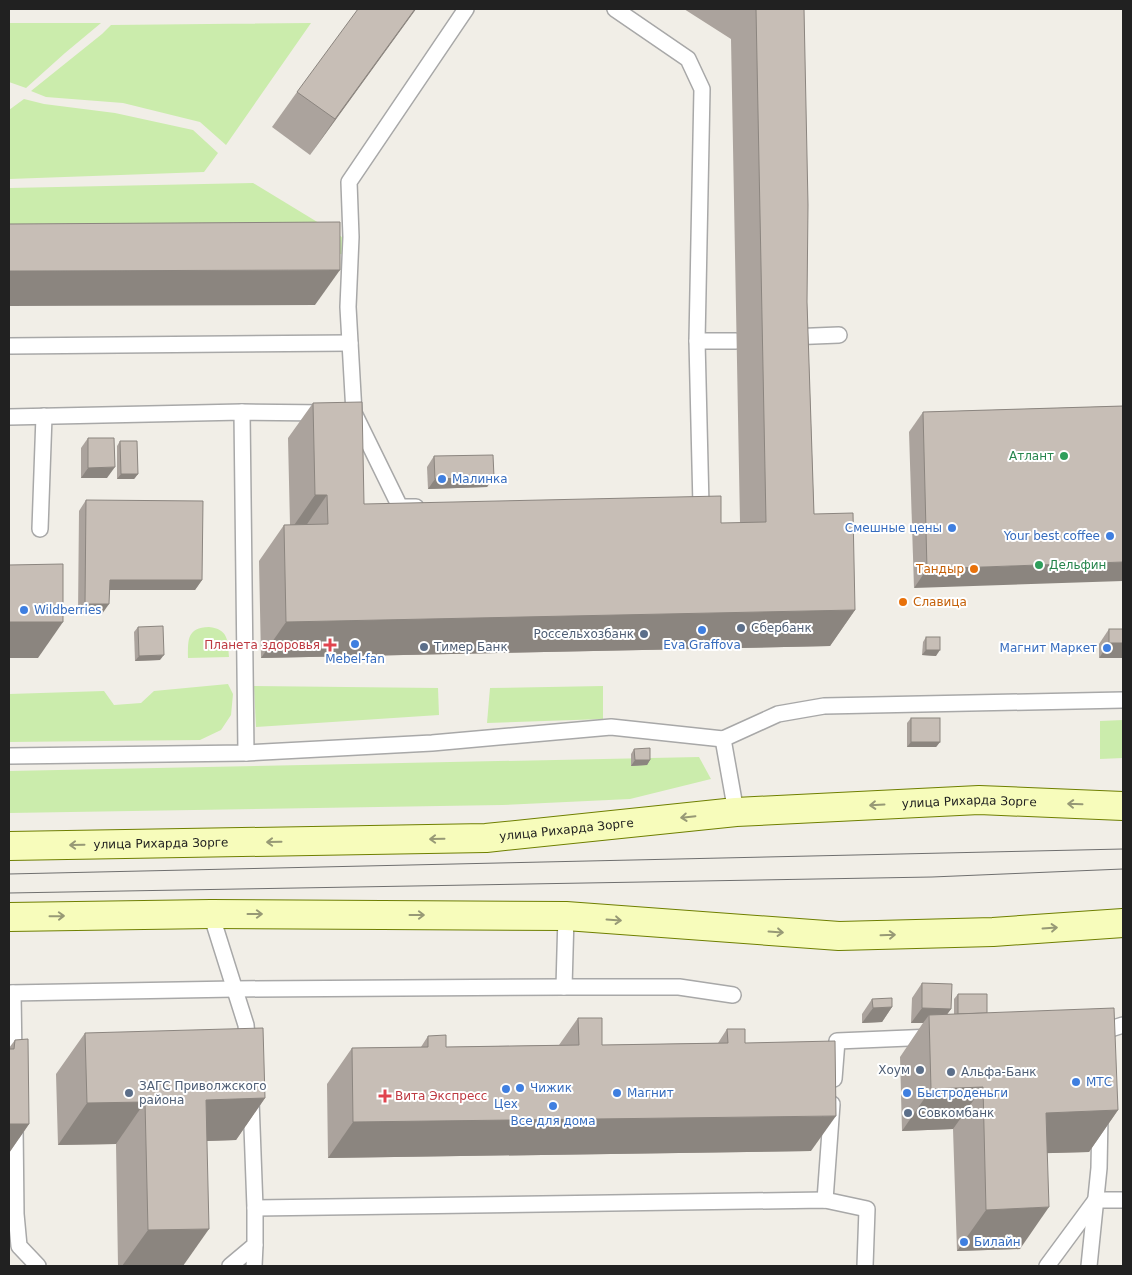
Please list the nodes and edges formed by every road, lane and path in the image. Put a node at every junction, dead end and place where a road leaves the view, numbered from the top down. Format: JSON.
{"nodes":[{"id":1,"x":466,"y":9,"type":"edge"},
{"id":2,"x":615,"y":9,"type":"edge"},
{"id":3,"x":839,"y":335,"type":"dead end"},
{"id":4,"x":782,"y":338,"type":"edge"},
{"id":5,"x":697,"y":341,"type":"junction"},
{"id":6,"x":736,"y":341,"type":"dead end"},
{"id":7,"x":350,"y":343,"type":"junction"},
{"id":8,"x":9,"y":346,"type":"edge"},
{"id":9,"x":242,"y":412,"type":"junction"},
{"id":10,"x":354,"y":413,"type":"junction"},
{"id":11,"x":44,"y":416,"type":"junction"},
{"id":12,"x":9,"y":417,"type":"edge"},
{"id":13,"x":682,"y":506,"type":"edge"},
{"id":14,"x":429,"y":507,"type":"edge"},
{"id":15,"x":40,"y":529,"type":"dead end"},
{"id":16,"x":1123,"y":700,"type":"edge"},
{"id":17,"x":723,"y":739,"type":"junction"},
{"id":18,"x":246,"y":753,"type":"junction"},
{"id":19,"x":9,"y":756,"type":"edge"},
{"id":20,"x":1123,"y":806,"type":"edge"},
{"id":21,"x":736,"y":812,"type":"junction"},
{"id":22,"x":9,"y":846,"type":"edge"},
{"id":23,"x":210,"y":914,"type":"junction"},
{"id":24,"x":566,"y":916,"type":"junction"},
{"id":25,"x":9,"y":917,"type":"edge"},
{"id":26,"x":1123,"y":923,"type":"edge"},
{"id":27,"x":564,"y":987,"type":"junction"},
{"id":28,"x":234,"y":989,"type":"junction"},
{"id":29,"x":11,"y":993,"type":"edge"},
{"id":30,"x":732,"y":995,"type":"dead end"},
{"id":31,"x":1123,"y":1025,"type":"edge"},
{"id":32,"x":1083,"y":1032,"type":"edge"},
{"id":33,"x":1102,"y":1032,"type":"junction"},
{"id":34,"x":943,"y":1037,"type":"edge"},
{"id":35,"x":1101,"y":1051,"type":"edge"},
{"id":36,"x":248,"y":1060,"type":"edge"},
{"id":37,"x":14,"y":1076,"type":"edge"},
{"id":38,"x":250,"y":1086,"type":"edge"},
{"id":39,"x":1100,"y":1100,"type":"edge"},
{"id":40,"x":15,"y":1116,"type":"edge"},
{"id":41,"x":825,"y":1200,"type":"junction"},
{"id":42,"x":1096,"y":1200,"type":"junction"},
{"id":43,"x":1123,"y":1200,"type":"edge"},
{"id":44,"x":255,"y":1208,"type":"junction"},
{"id":45,"x":12,"y":1214,"type":"edge"},
{"id":46,"x":255,"y":1245,"type":"junction"},
{"id":47,"x":38,"y":1266,"type":"edge"},
{"id":48,"x":230,"y":1266,"type":"edge"},
{"id":49,"x":254,"y":1266,"type":"edge"},
{"id":50,"x":865,"y":1266,"type":"edge"},
{"id":51,"x":1047,"y":1266,"type":"edge"},
{"id":52,"x":1089,"y":1266,"type":"edge"}],
"edges":[{"from":1,"to":7,"type":"lane"},
{"from":2,"to":5,"type":"lane"},
{"from":3,"to":4,"type":"lane"},
{"from":5,"to":6,"type":"lane"},
{"from":5,"to":13,"type":"lane"},
{"from":7,"to":8,"type":"lane"},
{"from":7,"to":10,"type":"lane"},
{"from":9,"to":10,"type":"lane"},
{"from":9,"to":11,"type":"lane"},
{"from":9,"to":18,"type":"lane"},
{"from":10,"to":14,"type":"lane"},
{"from":11,"to":12,"type":"lane"},
{"from":11,"to":15,"type":"lane"},
{"from":16,"to":17,"type":"lane"},
{"from":17,"to":18,"type":"lane"},
{"from":17,"to":21,"type":"lane"},
{"from":18,"to":19,"type":"lane"},
{"from":20,"to":21,"type":"main road","name":"улица Рихарда Зорге","one_way":true},
{"from":21,"to":22,"type":"main road","name":"улица Рихарда Зорге","one_way":true},
{"from":23,"to":24,"type":"main road","one_way":true},
{"from":25,"to":23,"type":"main road","one_way":true},
{"from":23,"to":28,"type":"lane"},
{"from":24,"to":26,"type":"main road","one_way":true},
{"from":24,"to":27,"type":"lane"},
{"from":27,"to":28,"type":"lane"},
{"from":27,"to":30,"type":"lane"},
{"from":28,"to":29,"type":"lane"},
{"from":28,"to":36,"type":"lane"},
{"from":29,"to":37,"type":"lane"},
{"from":31,"to":33,"type":"lane"},
{"from":32,"to":33,"type":"lane"},
{"from":33,"to":35,"type":"lane"},
{"from":34,"to":41,"type":"lane"},
{"from":38,"to":44,"type":"lane"},
{"from":39,"to":42,"type":"lane"},
{"from":40,"to":45,"type":"lane"},
{"from":41,"to":44,"type":"lane"},
{"from":41,"to":50,"type":"lane"},
{"from":42,"to":43,"type":"lane"},
{"from":42,"to":51,"type":"lane"},
{"from":42,"to":52,"type":"lane"},
{"from":44,"to":46,"type":"lane"},
{"from":45,"to":47,"type":"lane"},
{"from":46,"to":48,"type":"lane"},
{"from":46,"to":49,"type":"lane"}]}
